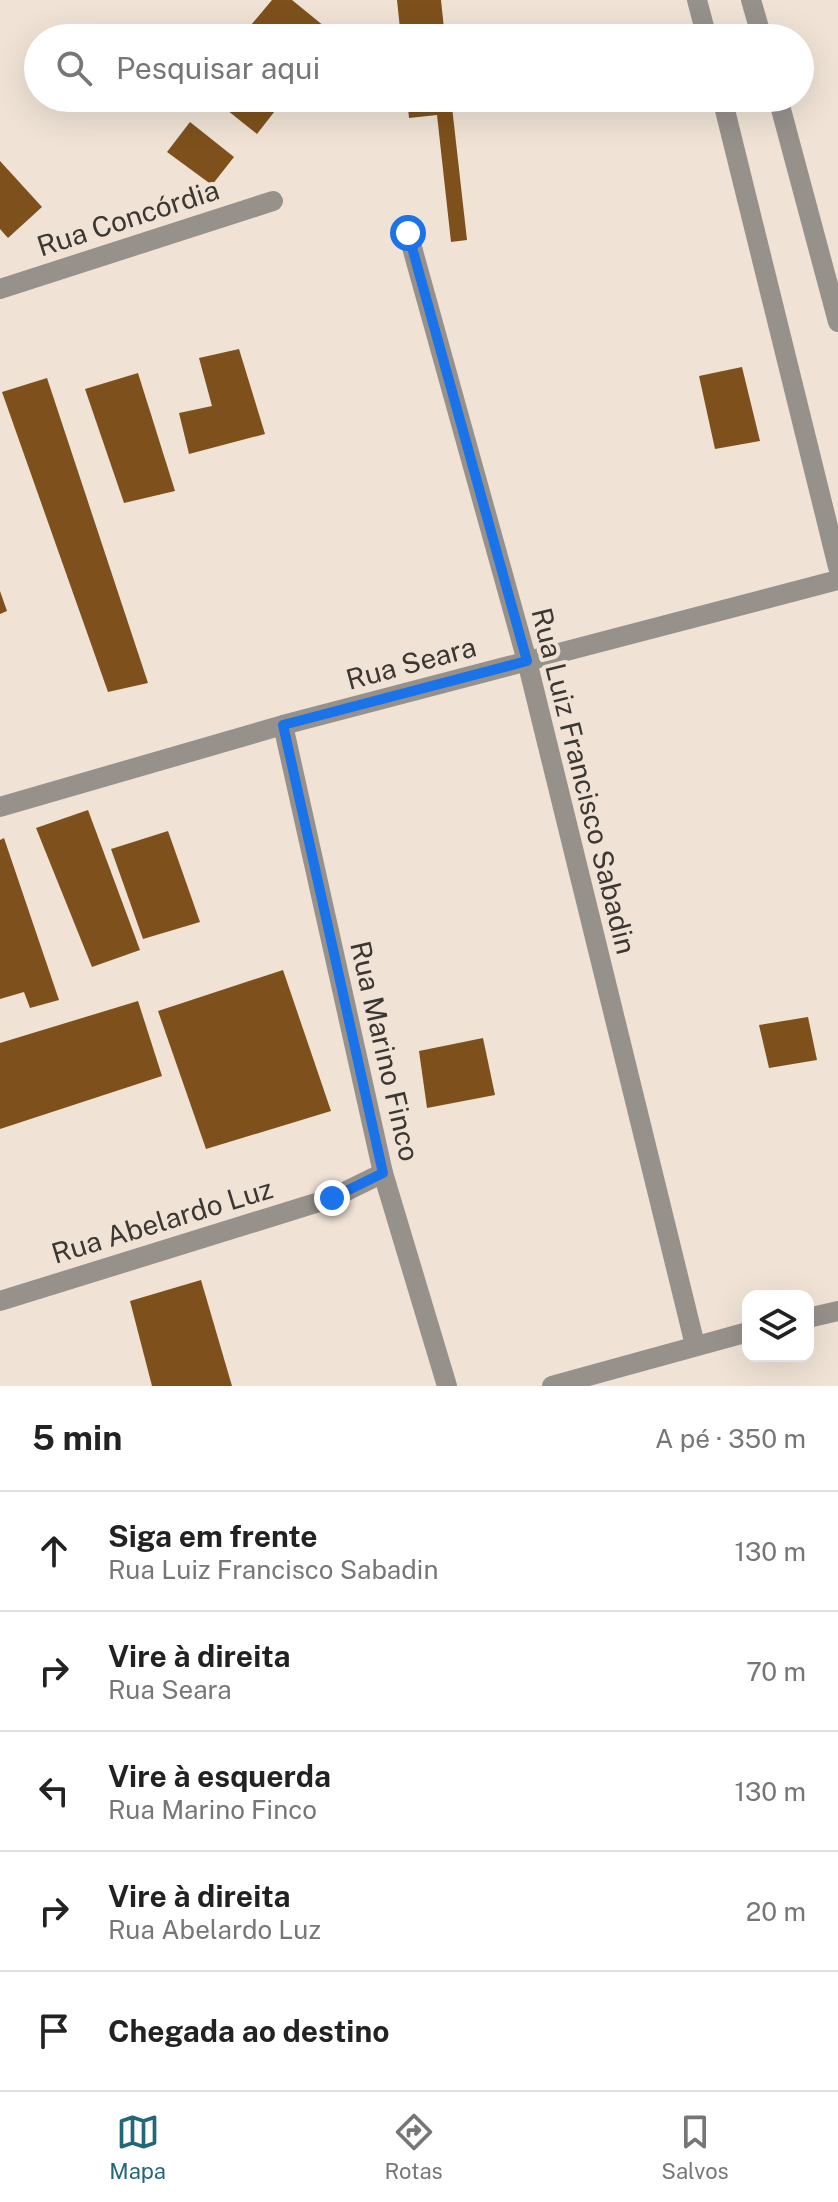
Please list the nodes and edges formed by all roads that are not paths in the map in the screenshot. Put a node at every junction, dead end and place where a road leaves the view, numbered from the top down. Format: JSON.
{"nodes":[{"id":1,"x":697,"y":0,"type":"edge"},
{"id":2,"x":751,"y":0,"type":"edge"},
{"id":3,"x":703,"y":24,"type":"edge"},
{"id":4,"x":758,"y":24,"type":"edge"},
{"id":5,"x":725,"y":112,"type":"edge"},
{"id":6,"x":782,"y":112,"type":"edge"},
{"id":7,"x":273,"y":201,"type":"dead end"},
{"id":8,"x":408,"y":233,"type":"dead end"},
{"id":9,"x":0,"y":289,"type":"edge"},
{"id":10,"x":838,"y":322,"type":"edge"},
{"id":11,"x":838,"y":567,"type":"edge"},
{"id":12,"x":838,"y":580,"type":"edge"},
{"id":13,"x":527,"y":661,"type":"junction"},
{"id":14,"x":283,"y":725,"type":"junction"},
{"id":15,"x":0,"y":807,"type":"edge"},
{"id":16,"x":383,"y":1173,"type":"junction"},
{"id":17,"x":0,"y":1301,"type":"edge"},
{"id":18,"x":838,"y":1311,"type":"edge"},
{"id":19,"x":814,"y":1317,"type":"edge"},
{"id":20,"x":742,"y":1333,"type":"edge"},
{"id":21,"x":695,"y":1345,"type":"junction"},
{"id":22,"x":447,"y":1386,"type":"edge"},
{"id":23,"x":552,"y":1386,"type":"edge"}],
"edges":[{"from":1,"to":3,"type":"street"},
{"from":2,"to":4,"type":"street"},
{"from":5,"to":11,"type":"street"},
{"from":6,"to":10,"type":"street"},
{"from":7,"to":9,"type":"street","name":"Rua Concórdia"},
{"from":8,"to":13,"type":"street","name":"Rua Luiz Francisco Sabadin"},
{"from":12,"to":13,"type":"street","name":"Rua Seara"},
{"from":13,"to":14,"type":"street","name":"Rua Seara"},
{"from":13,"to":21,"type":"street","name":"Rua Luiz Francisco Sabadin"},
{"from":14,"to":15,"type":"street","name":"Rua Seara"},
{"from":14,"to":16,"type":"street","name":"Rua Marino Finco"},
{"from":16,"to":17,"type":"street","name":"Rua Abelardo Luz"},
{"from":16,"to":22,"type":"street","name":"Rua Marino Finco"},
{"from":18,"to":19,"type":"street"},
{"from":20,"to":21,"type":"street"},
{"from":21,"to":23,"type":"street"}]}
